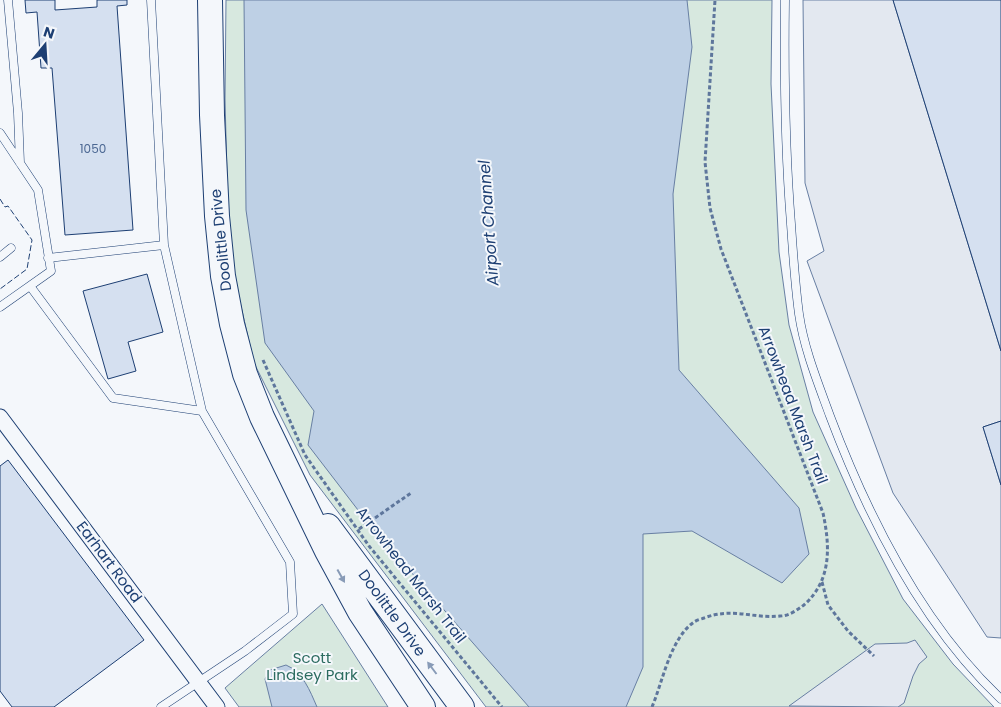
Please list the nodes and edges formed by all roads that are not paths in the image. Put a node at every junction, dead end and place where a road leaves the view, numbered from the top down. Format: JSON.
{"nodes":[{"id":1,"x":8,"y":0,"type":"edge"},
{"id":2,"x":151,"y":0,"type":"edge"},
{"id":3,"x":210,"y":0,"type":"edge"},
{"id":4,"x":785,"y":0,"type":"edge"},
{"id":5,"x":0,"y":133,"type":"edge"},
{"id":6,"x":20,"y":163,"type":"junction"},
{"id":7,"x":164,"y":246,"type":"junction"},
{"id":8,"x":12,"y":248,"type":"dead end"},
{"id":9,"x":0,"y":258,"type":"edge"},
{"id":10,"x":48,"y":258,"type":"junction"},
{"id":11,"x":30,"y":286,"type":"junction"},
{"id":12,"x":0,"y":307,"type":"edge"},
{"id":13,"x":202,"y":411,"type":"junction"},
{"id":14,"x":0,"y":417,"type":"edge"},
{"id":15,"x":296,"y":462,"type":"junction"},
{"id":16,"x":199,"y":682,"type":"junction"},
{"id":17,"x":1001,"y":699,"type":"edge"},
{"id":18,"x":161,"y":707,"type":"edge"},
{"id":19,"x":217,"y":707,"type":"edge"},
{"id":20,"x":423,"y":707,"type":"edge"},
{"id":21,"x":462,"y":707,"type":"edge"}],
"edges":[{"from":1,"to":6,"type":"lane"},
{"from":2,"to":7,"type":"lane"},
{"from":3,"to":15,"type":"main road","name":"Doolittle Drive"},
{"from":4,"to":17,"type":"lane"},
{"from":5,"to":6,"type":"lane"},
{"from":6,"to":10,"type":"lane"},
{"from":7,"to":10,"type":"lane"},
{"from":7,"to":13,"type":"lane"},
{"from":8,"to":9,"type":"lane"},
{"from":10,"to":11,"type":"lane"},
{"from":11,"to":12,"type":"lane"},
{"from":11,"to":13,"type":"lane"},
{"from":13,"to":16,"type":"lane"},
{"from":14,"to":16,"type":"street","name":"Earhart Road"},
{"from":15,"to":20,"type":"main road","name":"Doolittle Drive","one_way":true},
{"from":21,"to":15,"type":"main road","name":"Doolittle Drive","one_way":true},
{"from":16,"to":18,"type":"lane"},
{"from":16,"to":19,"type":"street","name":"Earhart Road"}]}
